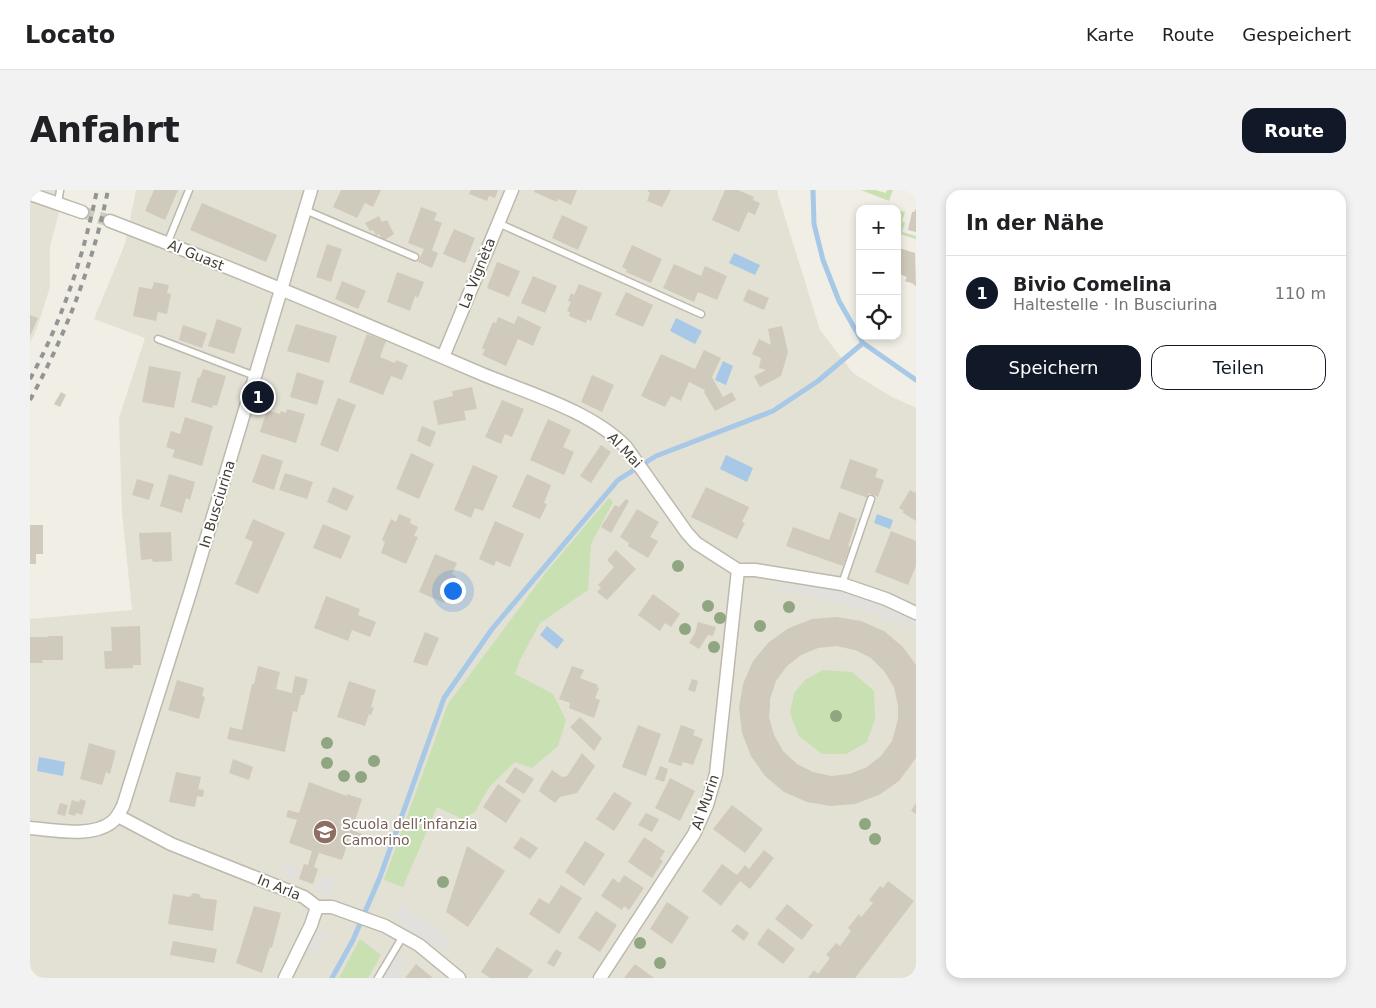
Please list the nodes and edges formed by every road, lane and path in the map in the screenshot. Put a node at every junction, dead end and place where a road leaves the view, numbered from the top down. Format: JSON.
{"nodes":[{"id":1,"x":60,"y":190,"type":"edge"},
{"id":2,"x":189,"y":190,"type":"edge"},
{"id":3,"x":310,"y":190,"type":"edge"},
{"id":4,"x":512,"y":190,"type":"edge"},
{"id":5,"x":30,"y":194,"type":"edge"},
{"id":6,"x":58,"y":204,"type":"junction"},
{"id":7,"x":305,"y":210,"type":"junction"},
{"id":8,"x":82,"y":212,"type":"tunnel mouth"},
{"id":9,"x":110,"y":221,"type":"tunnel mouth"},
{"id":10,"x":498,"y":223,"type":"junction"},
{"id":11,"x":167,"y":244,"type":"junction"},
{"id":12,"x":415,"y":257,"type":"dead end"},
{"id":13,"x":280,"y":290,"type":"junction"},
{"id":14,"x":701,"y":314,"type":"dead end"},
{"id":15,"x":158,"y":340,"type":"dead end"},
{"id":16,"x":443,"y":357,"type":"junction"},
{"id":17,"x":255,"y":376,"type":"junction"},
{"id":18,"x":871,"y":499,"type":"dead end"},
{"id":19,"x":738,"y":570,"type":"junction"},
{"id":20,"x":842,"y":584,"type":"junction"},
{"id":21,"x":916,"y":613,"type":"edge"},
{"id":22,"x":118,"y":816,"type":"junction"},
{"id":23,"x":30,"y":828,"type":"edge"},
{"id":24,"x":317,"y":907,"type":"junction"},
{"id":25,"x":403,"y":936,"type":"junction"},
{"id":26,"x":285,"y":978,"type":"edge"},
{"id":27,"x":378,"y":978,"type":"edge"},
{"id":28,"x":459,"y":978,"type":"edge"},
{"id":29,"x":600,"y":978,"type":"edge"}],
"edges":[{"from":1,"to":6,"type":"lane"},
{"from":2,"to":11,"type":"lane"},
{"from":3,"to":7,"type":"street","name":"In Busciurina"},
{"from":4,"to":10,"type":"street","name":"La Vignèta"},
{"from":5,"to":6,"type":"street"},
{"from":6,"to":8,"type":"street"},
{"from":7,"to":12,"type":"lane"},
{"from":7,"to":13,"type":"street","name":"In Busciurina"},
{"from":9,"to":11,"type":"street","name":"Al Guast"},
{"from":10,"to":14,"type":"lane"},
{"from":10,"to":16,"type":"street","name":"La Vignèta"},
{"from":11,"to":13,"type":"street","name":"Al Guast"},
{"from":13,"to":16,"type":"street","name":"Al Mai"},
{"from":13,"to":17,"type":"street","name":"In Busciurina"},
{"from":15,"to":17,"type":"lane"},
{"from":16,"to":19,"type":"street","name":"Al Mai"},
{"from":17,"to":22,"type":"street","name":"In Busciurina"},
{"from":18,"to":20,"type":"lane"},
{"from":19,"to":20,"type":"street"},
{"from":19,"to":29,"type":"street","name":"Al Murin"},
{"from":20,"to":21,"type":"street"},
{"from":22,"to":23,"type":"street"},
{"from":22,"to":24,"type":"street","name":"In Arla"},
{"from":24,"to":25,"type":"street","name":"In Arla"},
{"from":24,"to":26,"type":"street"},
{"from":25,"to":27,"type":"lane"},
{"from":25,"to":28,"type":"street","name":"In Arla"}]}
